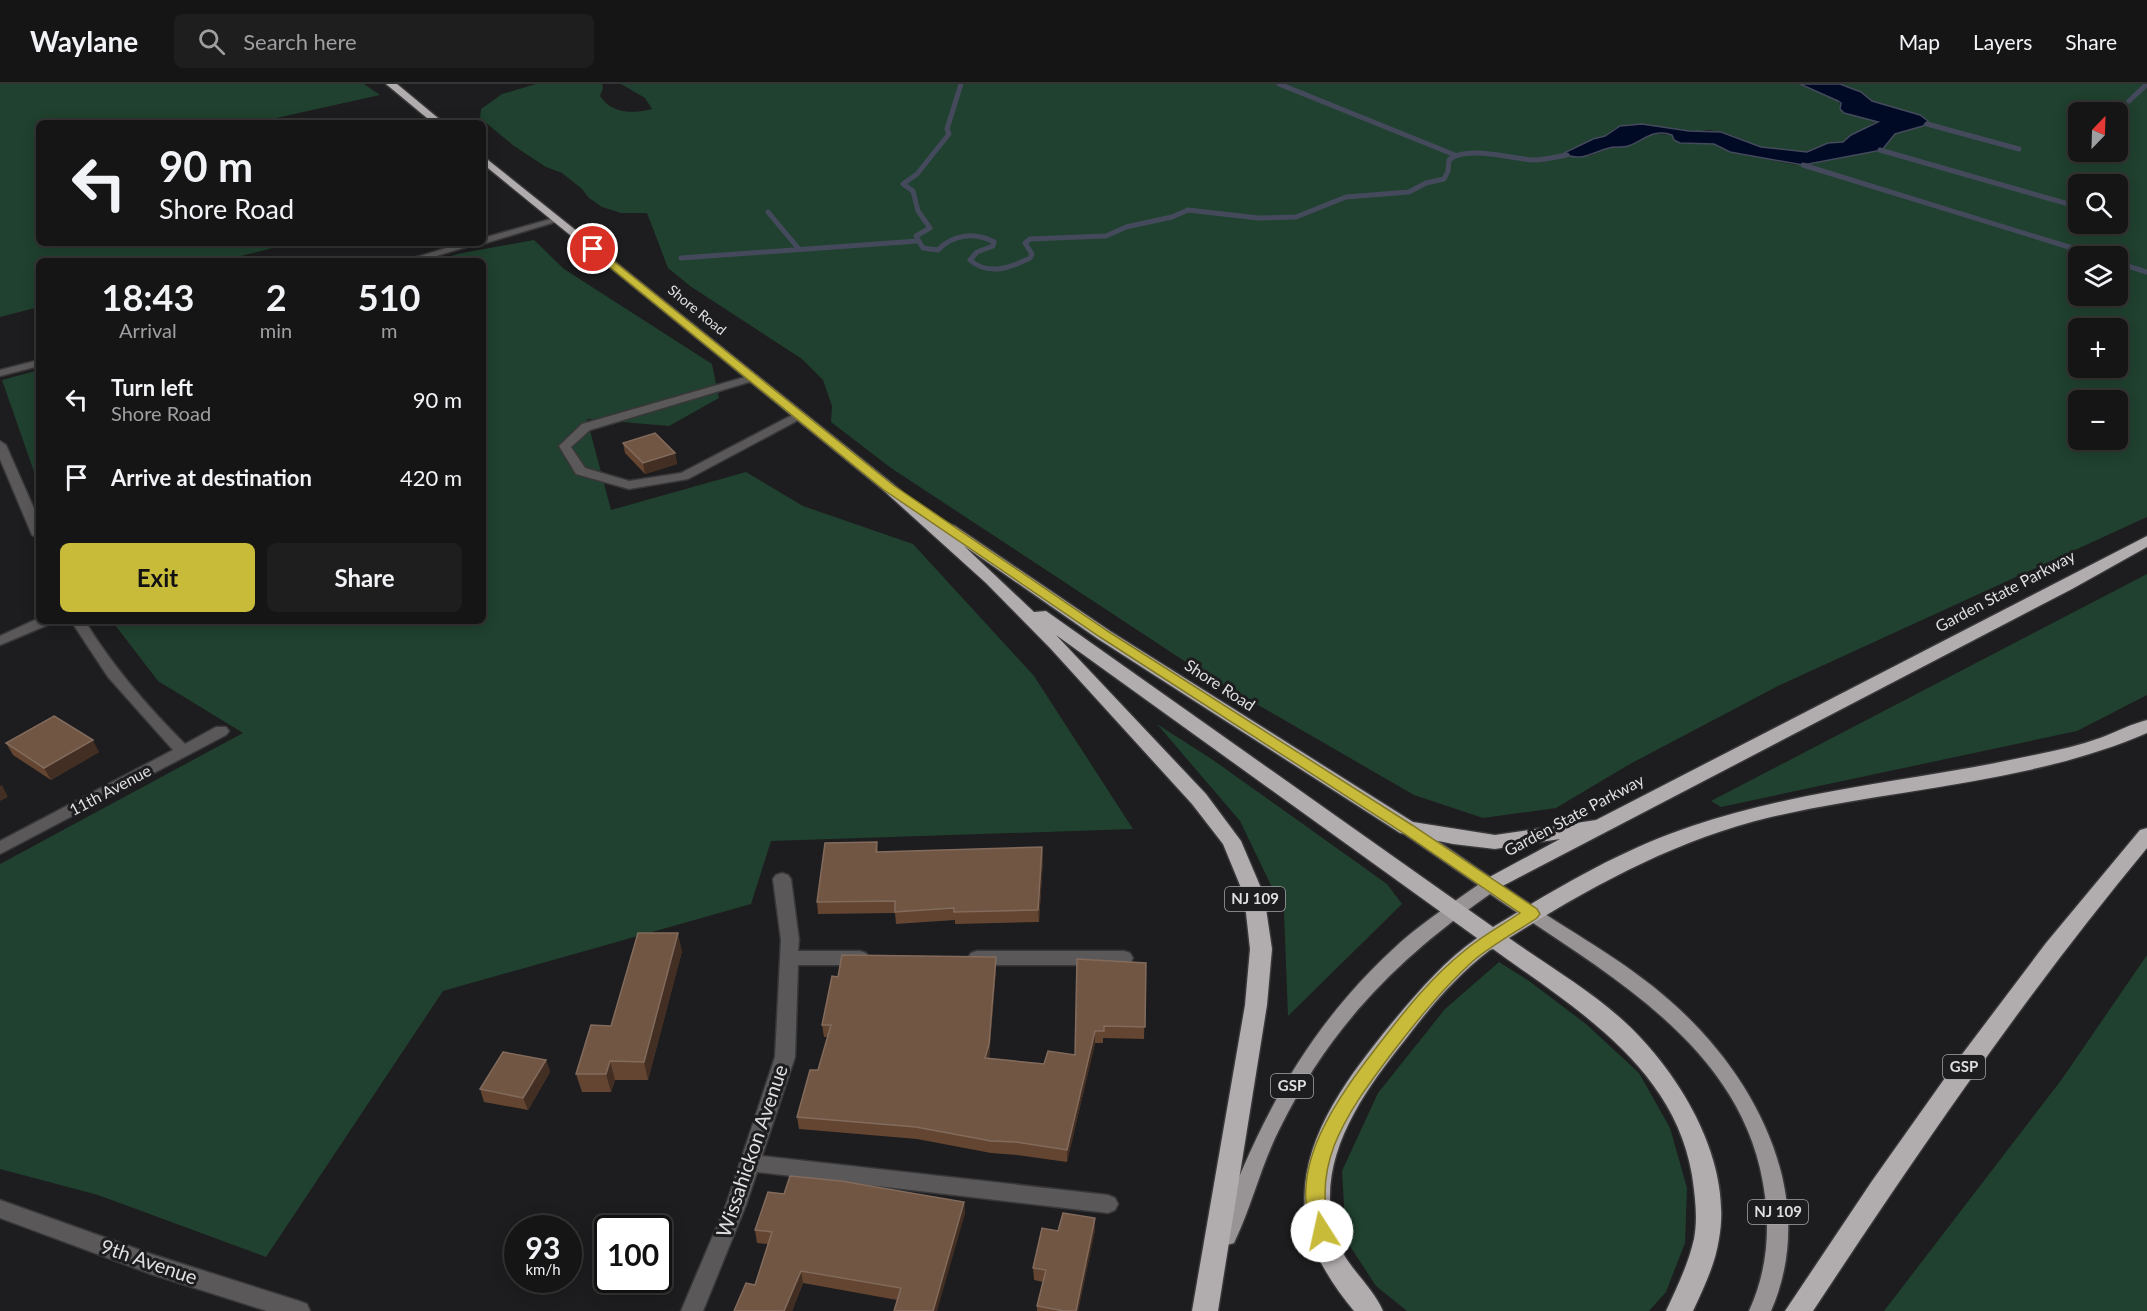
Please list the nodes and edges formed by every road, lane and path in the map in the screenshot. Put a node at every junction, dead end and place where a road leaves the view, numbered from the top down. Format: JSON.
{"nodes":[{"id":1,"x":391,"y":84,"type":"edge"},
{"id":2,"x":435,"y":120,"type":"edge"},
{"id":3,"x":486,"y":161,"type":"edge"},
{"id":4,"x":557,"y":220,"type":"junction"},
{"id":5,"x":486,"y":240,"type":"edge"},
{"id":6,"x":463,"y":246,"type":"edge"},
{"id":7,"x":420,"y":258,"type":"edge"},
{"id":8,"x":36,"y":364,"type":"edge"},
{"id":9,"x":0,"y":373,"type":"edge"},
{"id":10,"x":752,"y":378,"type":"junction"},
{"id":11,"x":800,"y":416,"type":"junction"},
{"id":12,"x":0,"y":446,"type":"edge"},
{"id":13,"x":888,"y":487,"type":"junction"},
{"id":14,"x":36,"y":528,"type":"edge"},
{"id":15,"x":2147,"y":541,"type":"edge"},
{"id":16,"x":992,"y":580,"type":"junction"},
{"id":17,"x":38,"y":624,"type":"edge"},
{"id":18,"x":80,"y":624,"type":"edge"},
{"id":19,"x":0,"y":641,"type":"edge"},
{"id":20,"x":2147,"y":726,"type":"edge"},
{"id":21,"x":221,"y":731,"type":"dead end"},
{"id":22,"x":183,"y":751,"type":"junction"},
{"id":23,"x":1597,"y":827,"type":"junction"},
{"id":24,"x":1407,"y":828,"type":"junction"},
{"id":25,"x":2147,"y":835,"type":"edge"},
{"id":26,"x":0,"y":848,"type":"edge"},
{"id":27,"x":782,"y":879,"type":"dead end"},
{"id":28,"x":1491,"y":885,"type":"junction"},
{"id":29,"x":1453,"y":909,"type":"junction"},
{"id":30,"x":1532,"y":914,"type":"junction"},
{"id":31,"x":1494,"y":938,"type":"junction"},
{"id":32,"x":789,"y":958,"type":"junction"},
{"id":33,"x":873,"y":958,"type":"edge"},
{"id":34,"x":957,"y":958,"type":"edge"},
{"id":35,"x":1124,"y":958,"type":"dead end"},
{"id":36,"x":750,"y":1163,"type":"junction"},
{"id":37,"x":1108,"y":1204,"type":"dead end"},
{"id":38,"x":0,"y":1209,"type":"edge"},
{"id":39,"x":299,"y":1311,"type":"edge"},
{"id":40,"x":692,"y":1311,"type":"edge"},
{"id":41,"x":1205,"y":1311,"type":"edge"},
{"id":42,"x":1370,"y":1311,"type":"edge"},
{"id":43,"x":1679,"y":1311,"type":"edge"},
{"id":44,"x":1760,"y":1311,"type":"edge"},
{"id":45,"x":1798,"y":1311,"type":"edge"}],
"edges":[{"from":1,"to":2,"type":"highway"},
{"from":3,"to":4,"type":"highway","name":"Shore Road","number":"NJ 109"},
{"from":4,"to":5,"type":"street"},
{"from":4,"to":10,"type":"highway","name":"Shore Road","number":"NJ 109"},
{"from":6,"to":7,"type":"street"},
{"from":8,"to":9,"type":"street"},
{"from":10,"to":11,"type":"highway","name":"Shore Road","number":"NJ 109"},
{"from":10,"to":11,"type":"street"},
{"from":11,"to":13,"type":"highway","name":"Shore Road","number":"NJ 109"},
{"from":12,"to":14,"type":"street"},
{"from":13,"to":16,"type":"highway","name":"Shore Road","number":"NJ 109"},
{"from":13,"to":24,"type":"highway","name":"Shore Road","number":"NJ 109"},
{"from":15,"to":23,"type":"highway","name":"Garden State Parkway","number":"GSP"},
{"from":16,"to":29,"type":"highway"},
{"from":16,"to":41,"type":"highway","number":"NJ 109"},
{"from":17,"to":19,"type":"street"},
{"from":18,"to":22,"type":"street"},
{"from":20,"to":30,"type":"highway"},
{"from":21,"to":22,"type":"street","name":"11th Avenue"},
{"from":22,"to":26,"type":"street","name":"11th Avenue"},
{"from":23,"to":24,"type":"highway"},
{"from":23,"to":28,"type":"highway","name":"Garden State Parkway","number":"GSP"},
{"from":24,"to":28,"type":"main road","name":"Shore Road","number":"NJ 109"},
{"from":25,"to":45,"type":"highway","number":"GSP"},
{"from":27,"to":32,"type":"street","name":"Wissahickon Avenue"},
{"from":28,"to":29,"type":"main road","name":"Garden State Parkway","number":"GSP"},
{"from":28,"to":30,"type":"main road","name":"Shore Road","number":"NJ 109"},
{"from":29,"to":31,"type":"highway"},
{"from":29,"to":41,"type":"main road","name":"Garden State Parkway","number":"GSP"},
{"from":30,"to":31,"type":"highway"},
{"from":30,"to":44,"type":"main road","number":"NJ 109"},
{"from":31,"to":42,"type":"highway"},
{"from":31,"to":43,"type":"highway"},
{"from":32,"to":33,"type":"street"},
{"from":32,"to":36,"type":"street","name":"Wissahickon Avenue"},
{"from":34,"to":35,"type":"street"},
{"from":36,"to":37,"type":"street"},
{"from":36,"to":40,"type":"street","name":"Wissahickon Avenue"},
{"from":38,"to":39,"type":"street","name":"9th Avenue"}]}
